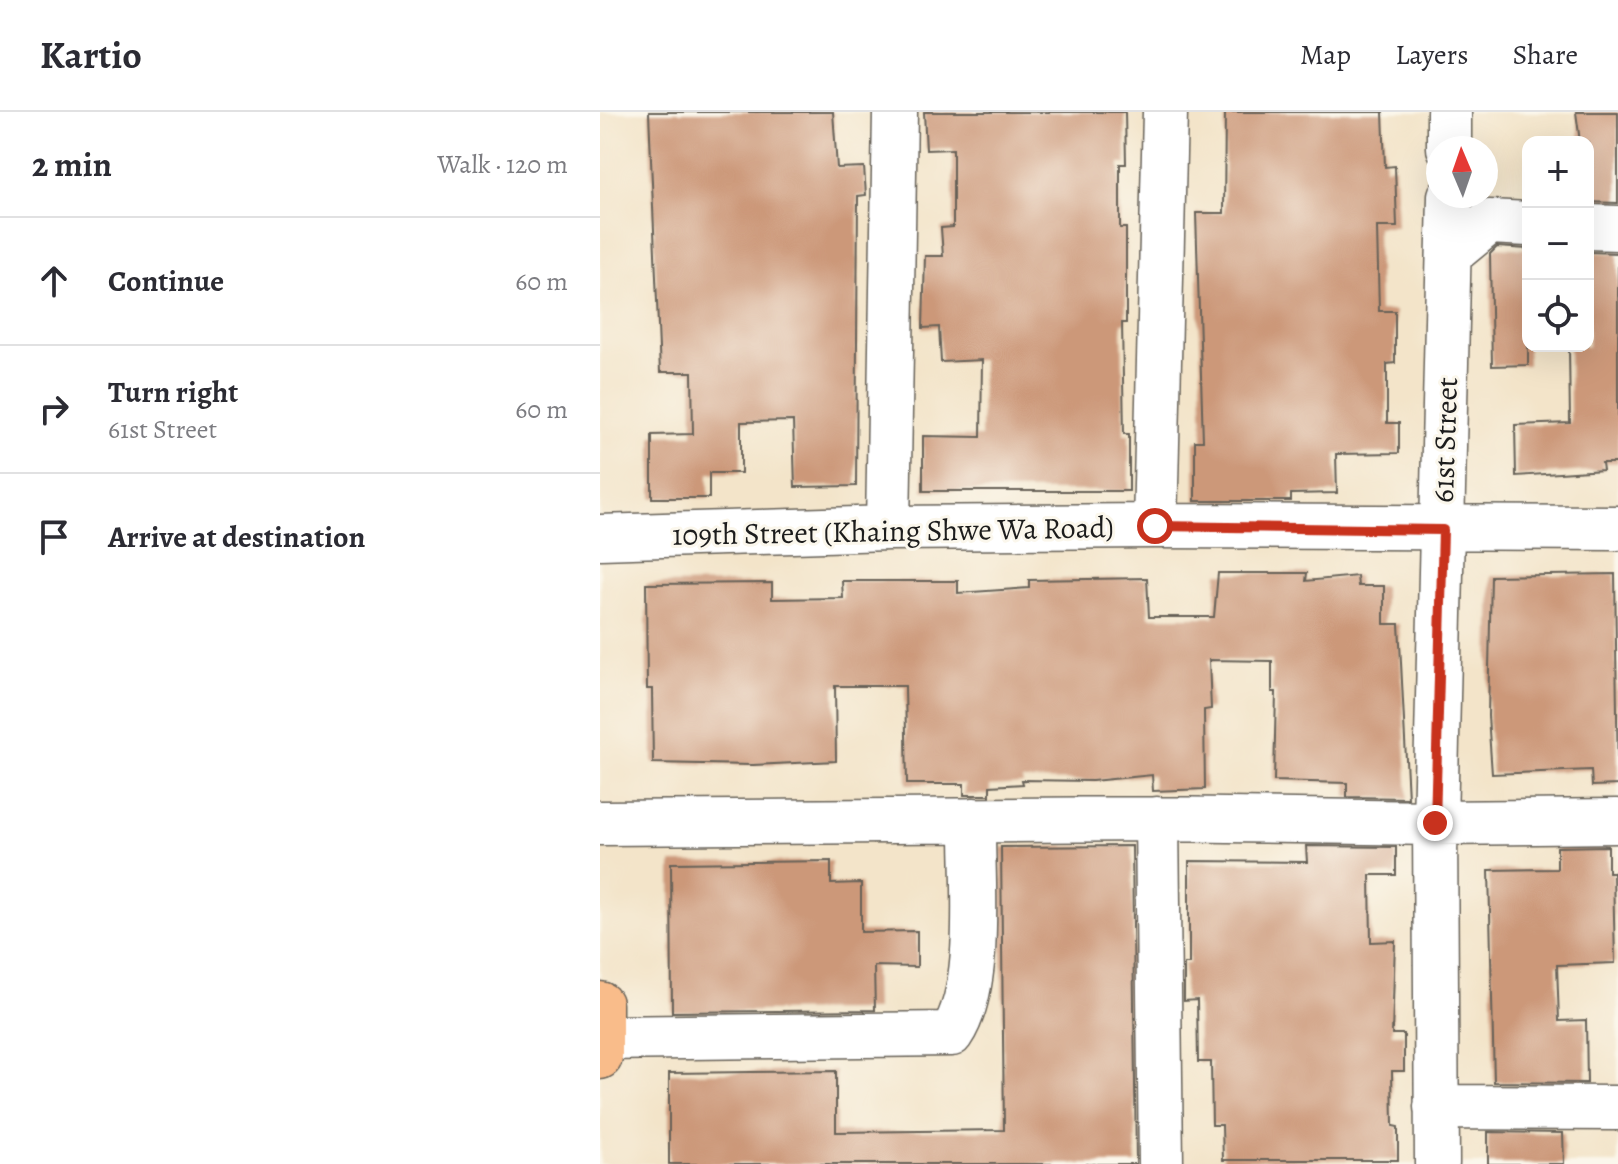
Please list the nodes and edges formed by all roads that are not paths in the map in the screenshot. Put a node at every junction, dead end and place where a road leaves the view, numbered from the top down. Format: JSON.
{"nodes":[{"id":1,"x":895,"y":112,"type":"edge"},
{"id":2,"x":1165,"y":112,"type":"edge"},
{"id":3,"x":1449,"y":112,"type":"edge"},
{"id":4,"x":1449,"y":136,"type":"edge"},
{"id":5,"x":1450,"y":208,"type":"edge"},
{"id":6,"x":1522,"y":224,"type":"edge"},
{"id":7,"x":1594,"y":227,"type":"edge"},
{"id":8,"x":1618,"y":228,"type":"edge"},
{"id":9,"x":1450,"y":254,"type":"junction"},
{"id":10,"x":1155,"y":526,"type":"junction"},
{"id":11,"x":888,"y":528,"type":"junction"},
{"id":12,"x":1618,"y":528,"type":"edge"},
{"id":13,"x":1443,"y":530,"type":"junction"},
{"id":14,"x":600,"y":537,"type":"edge"},
{"id":15,"x":1157,"y":819,"type":"junction"},
{"id":16,"x":973,"y":820,"type":"junction"},
{"id":17,"x":1618,"y":821,"type":"edge"},
{"id":18,"x":600,"y":823,"type":"edge"},
{"id":19,"x":1435,"y":823,"type":"junction"},
{"id":20,"x":600,"y":1004,"type":"edge"},
{"id":21,"x":601,"y":1038,"type":"edge"},
{"id":22,"x":600,"y":1057,"type":"edge"},
{"id":23,"x":1436,"y":1107,"type":"junction"},
{"id":24,"x":1618,"y":1108,"type":"edge"},
{"id":25,"x":1161,"y":1164,"type":"edge"},
{"id":26,"x":1437,"y":1164,"type":"edge"}],
"edges":[{"from":1,"to":11,"type":"street"},
{"from":2,"to":10,"type":"street"},
{"from":3,"to":4,"type":"street"},
{"from":5,"to":9,"type":"street","name":"61st Street"},
{"from":6,"to":9,"type":"street"},
{"from":7,"to":8,"type":"street"},
{"from":9,"to":13,"type":"street","name":"61st Street"},
{"from":10,"to":11,"type":"street","name":"109th Street (Khaing Shwe Wa Road)"},
{"from":10,"to":13,"type":"street","name":"109th Street (Khaing Shwe Wa Road)"},
{"from":11,"to":14,"type":"street","name":"109th Street (Khaing Shwe Wa Road)"},
{"from":12,"to":13,"type":"street","name":"109th Street (Khaing Shwe Wa Road)"},
{"from":13,"to":19,"type":"street","name":"61st Street"},
{"from":15,"to":16,"type":"street"},
{"from":15,"to":19,"type":"street"},
{"from":15,"to":25,"type":"street"},
{"from":16,"to":18,"type":"street"},
{"from":16,"to":21,"type":"street"},
{"from":17,"to":19,"type":"street"},
{"from":19,"to":23,"type":"street","name":"61st Street"},
{"from":20,"to":21,"type":"main road"},
{"from":21,"to":22,"type":"main road"},
{"from":23,"to":24,"type":"street"},
{"from":23,"to":26,"type":"street","name":"61st Street"}]}
